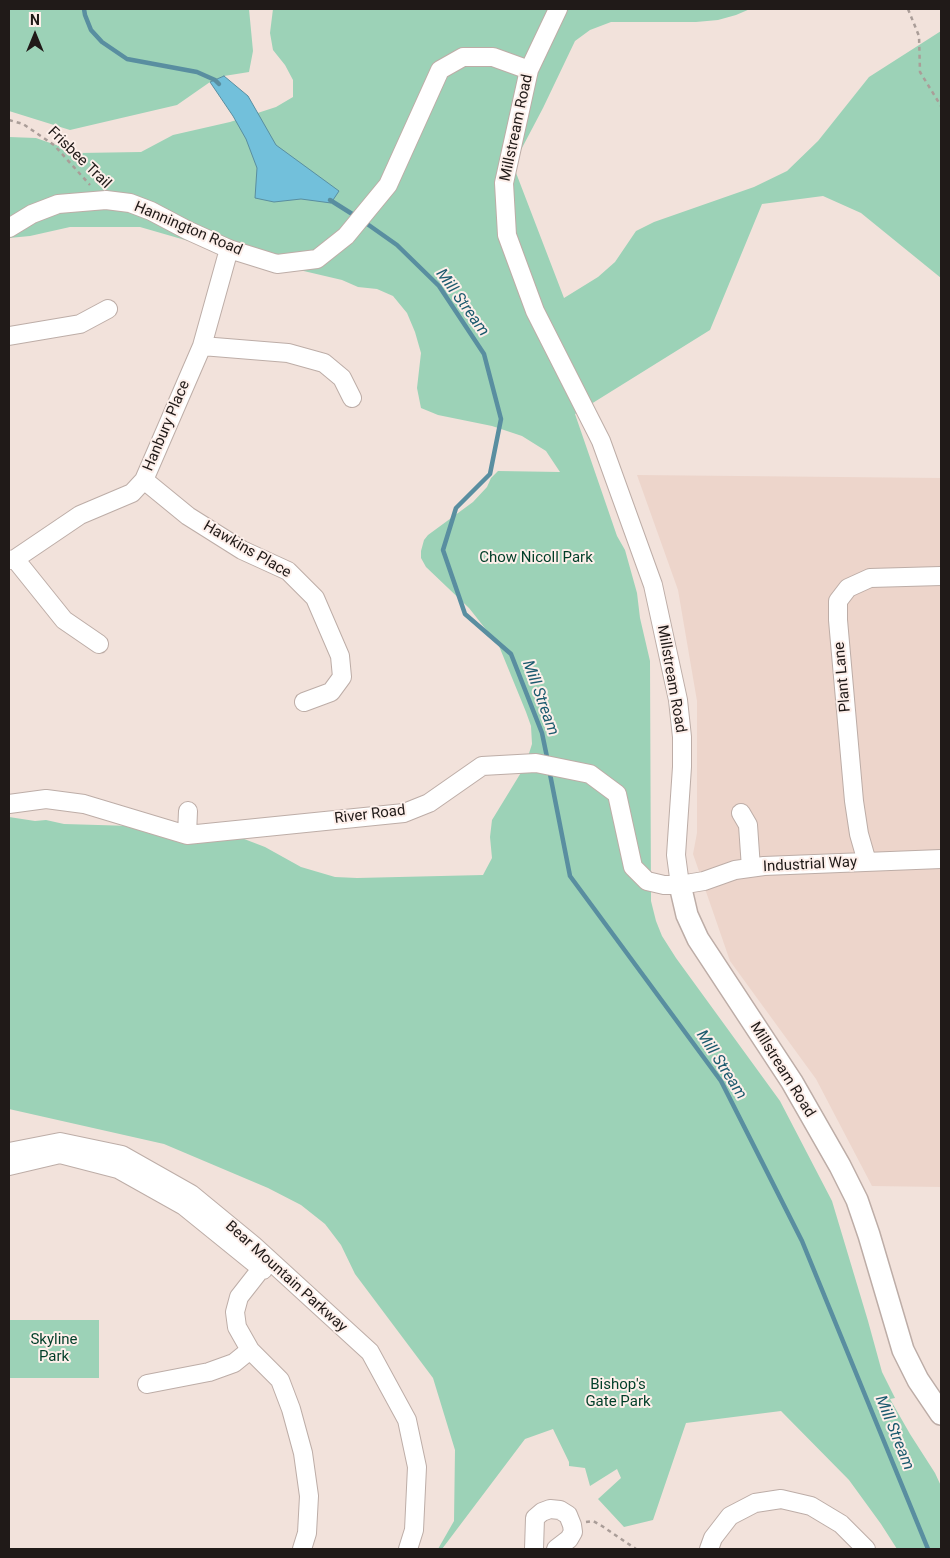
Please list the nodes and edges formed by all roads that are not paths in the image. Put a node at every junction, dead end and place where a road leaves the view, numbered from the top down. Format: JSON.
{"nodes":[{"id":1,"x":558,"y":9,"type":"edge"},
{"id":2,"x":529,"y":70,"type":"junction"},
{"id":3,"x":9,"y":228,"type":"edge"},
{"id":4,"x":229,"y":250,"type":"junction"},
{"id":5,"x":108,"y":309,"type":"dead end"},
{"id":6,"x":9,"y":336,"type":"edge"},
{"id":7,"x":202,"y":346,"type":"junction"},
{"id":8,"x":352,"y":398,"type":"dead end"},
{"id":9,"x":144,"y":480,"type":"junction"},
{"id":10,"x":12,"y":559,"type":"edge"},
{"id":11,"x":941,"y":576,"type":"edge"},
{"id":12,"x":99,"y":644,"type":"dead end"},
{"id":13,"x":304,"y":702,"type":"dead end"},
{"id":14,"x":9,"y":804,"type":"edge"},
{"id":15,"x":188,"y":811,"type":"dead end"},
{"id":16,"x":741,"y":813,"type":"dead end"},
{"id":17,"x":187,"y":835,"type":"junction"},
{"id":18,"x":941,"y":859,"type":"edge"},
{"id":19,"x":867,"y":862,"type":"junction"},
{"id":20,"x":751,"y":868,"type":"junction"},
{"id":21,"x":680,"y":885,"type":"junction"},
{"id":22,"x":9,"y":1152,"type":"edge"},
{"id":23,"x":9,"y":1166,"type":"edge"},
{"id":24,"x":265,"y":1264,"type":"junction"},
{"id":25,"x":250,"y":1350,"type":"junction"},
{"id":26,"x":147,"y":1384,"type":"dead end"},
{"id":27,"x":941,"y":1414,"type":"edge"},
{"id":28,"x":302,"y":1549,"type":"edge"},
{"id":29,"x":395,"y":1549,"type":"edge"},
{"id":30,"x":408,"y":1549,"type":"edge"},
{"id":31,"x":534,"y":1549,"type":"edge"},
{"id":32,"x":556,"y":1549,"type":"edge"},
{"id":33,"x":709,"y":1549,"type":"edge"},
{"id":34,"x":866,"y":1549,"type":"edge"}],
"edges":[{"from":1,"to":2,"type":"street","name":"Millstream Road"},
{"from":2,"to":4,"type":"street","name":"Hannington Road"},
{"from":2,"to":21,"type":"street","name":"Millstream Road"},
{"from":3,"to":4,"type":"street","name":"Hannington Road"},
{"from":4,"to":7,"type":"street","name":"Hanbury Place"},
{"from":5,"to":6,"type":"street"},
{"from":7,"to":8,"type":"street"},
{"from":7,"to":9,"type":"street","name":"Hanbury Place"},
{"from":9,"to":10,"type":"street","name":"Hanbury Place"},
{"from":9,"to":13,"type":"street","name":"Hawkins Place"},
{"from":10,"to":12,"type":"street"},
{"from":11,"to":19,"type":"street","name":"Plant Lane"},
{"from":14,"to":17,"type":"street","name":"River Road"},
{"from":15,"to":17,"type":"street"},
{"from":16,"to":20,"type":"street"},
{"from":17,"to":21,"type":"street","name":"River Road"},
{"from":18,"to":19,"type":"street","name":"Industrial Way"},
{"from":19,"to":20,"type":"street","name":"Industrial Way"},
{"from":20,"to":21,"type":"street","name":"Industrial Way"},
{"from":21,"to":27,"type":"main road","name":"Millstream Road"},
{"from":22,"to":24,"type":"street","name":"Bear Mountain Parkway"},
{"from":23,"to":24,"type":"street","name":"Bear Mountain Parkway"},
{"from":24,"to":25,"type":"street"},
{"from":24,"to":29,"type":"street","name":"Bear Mountain Parkway"},
{"from":24,"to":30,"type":"street","name":"Bear Mountain Parkway"},
{"from":25,"to":26,"type":"street"},
{"from":25,"to":28,"type":"street"},
{"from":31,"to":32,"type":"street"},
{"from":33,"to":34,"type":"street"}]}
